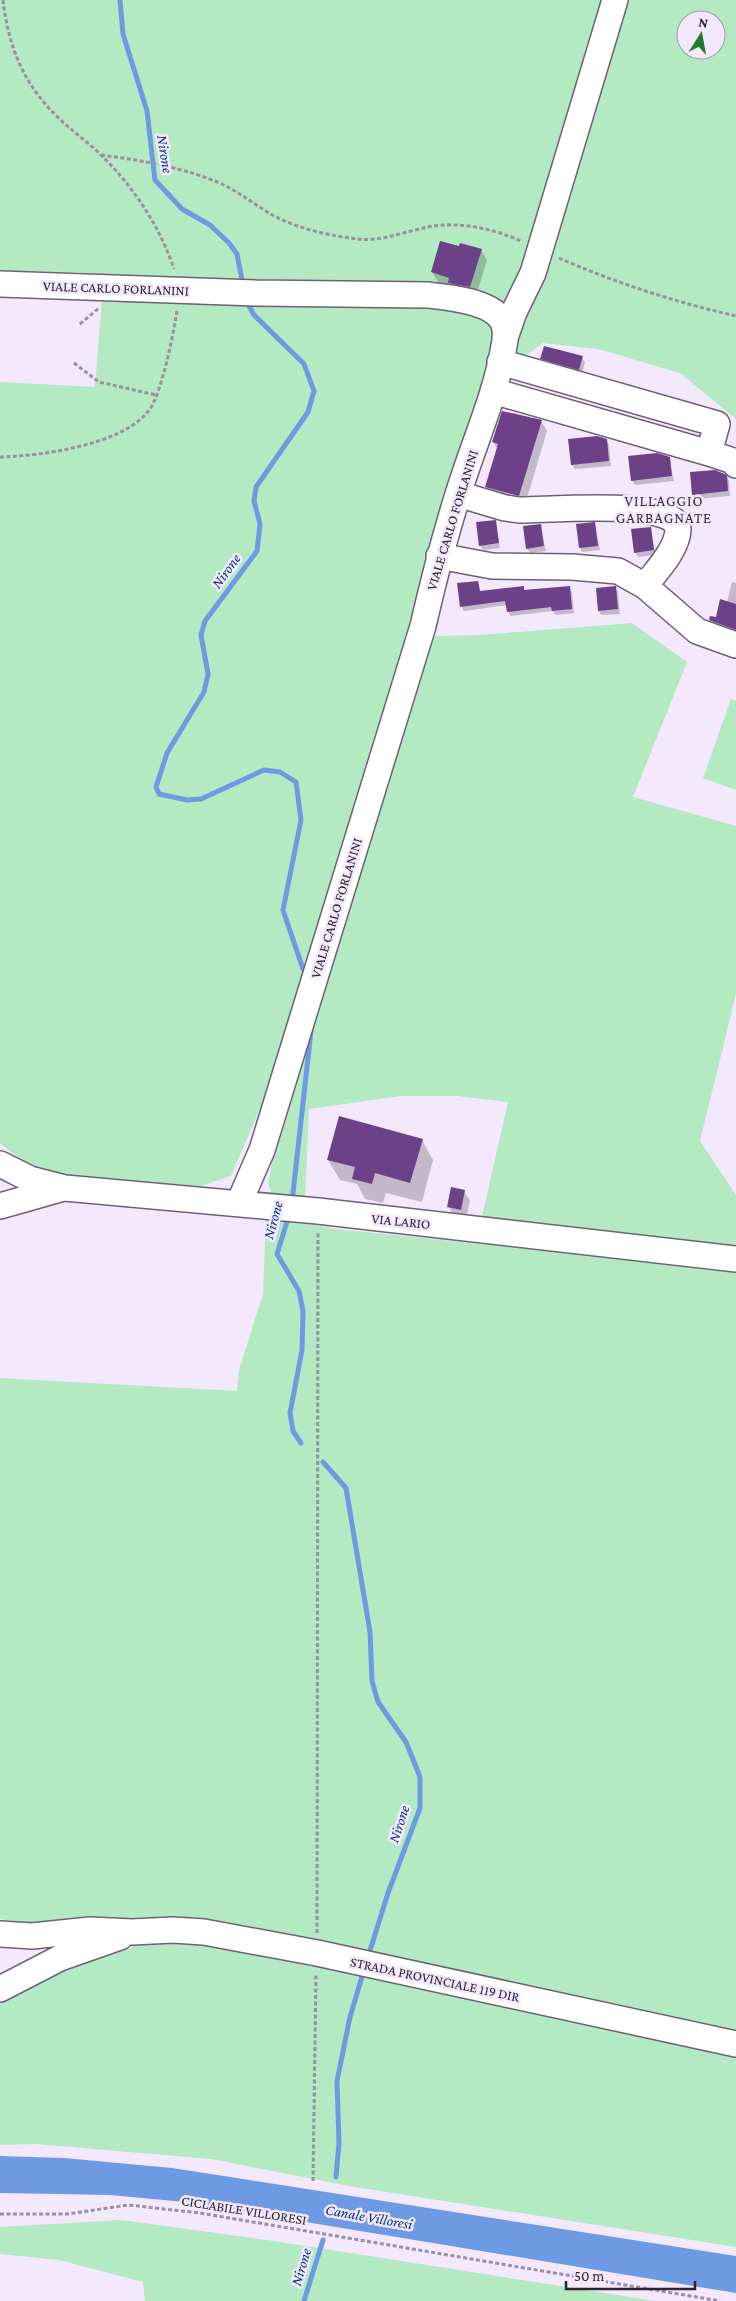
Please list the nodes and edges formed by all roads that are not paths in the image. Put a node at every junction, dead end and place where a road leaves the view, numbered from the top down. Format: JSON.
{"nodes":[{"id":1,"x":601,"y":0,"type":"edge"},
{"id":2,"x":615,"y":0,"type":"edge"},
{"id":3,"x":0,"y":284,"type":"edge"},
{"id":4,"x":514,"y":312,"type":"junction"},
{"id":5,"x":505,"y":338,"type":"junction"},
{"id":6,"x":500,"y":362,"type":"junction"},
{"id":7,"x":568,"y":381,"type":"junction"},
{"id":8,"x":492,"y":391,"type":"junction"},
{"id":9,"x":560,"y":410,"type":"junction"},
{"id":10,"x":709,"y":453,"type":"junction"},
{"id":11,"x":736,"y":465,"type":"edge"},
{"id":12,"x":458,"y":494,"type":"junction"},
{"id":13,"x":439,"y":556,"type":"junction"},
{"id":14,"x":645,"y":586,"type":"junction"},
{"id":15,"x":736,"y":644,"type":"edge"},
{"id":16,"x":0,"y":1164,"type":"edge"},
{"id":17,"x":65,"y":1188,"type":"junction"},
{"id":18,"x":239,"y":1203,"type":"junction"},
{"id":19,"x":0,"y":1206,"type":"edge"},
{"id":20,"x":736,"y":1259,"type":"edge"},
{"id":21,"x":132,"y":1932,"type":"junction"},
{"id":22,"x":0,"y":1934,"type":"edge"},
{"id":23,"x":0,"y":1988,"type":"edge"},
{"id":24,"x":736,"y":2044,"type":"edge"}],
"edges":[{"from":1,"to":4,"type":"street"},
{"from":2,"to":4,"type":"street"},
{"from":3,"to":5,"type":"street","name":"VIALE CARLO FORLANINI"},
{"from":4,"to":5,"type":"street"},
{"from":5,"to":6,"type":"street","name":"VIALE CARLO FORLANINI"},
{"from":6,"to":7,"type":"street"},
{"from":6,"to":8,"type":"street","name":"VIALE CARLO FORLANINI"},
{"from":7,"to":9,"type":"street"},
{"from":7,"to":10,"type":"street"},
{"from":8,"to":9,"type":"street"},
{"from":8,"to":12,"type":"street","name":"VIALE CARLO FORLANINI"},
{"from":9,"to":10,"type":"street"},
{"from":10,"to":11,"type":"street"},
{"from":12,"to":13,"type":"street","name":"VIALE CARLO FORLANINI"},
{"from":12,"to":14,"type":"street"},
{"from":13,"to":14,"type":"street"},
{"from":13,"to":18,"type":"street","name":"VIALE CARLO FORLANINI"},
{"from":14,"to":15,"type":"street"},
{"from":16,"to":17,"type":"street","name":"VIA LARIO"},
{"from":17,"to":18,"type":"street","name":"VIA LARIO"},
{"from":17,"to":19,"type":"street","name":"VIA LARIO"},
{"from":18,"to":20,"type":"street","name":"VIA LARIO"},
{"from":21,"to":22,"type":"street","name":"STRADA PROVINCIALE 119 DIR"},
{"from":21,"to":23,"type":"street","name":"STRADA PROVINCIALE 119 DIR"},
{"from":21,"to":24,"type":"street","name":"STRADA PROVINCIALE 119 DIR"}]}
